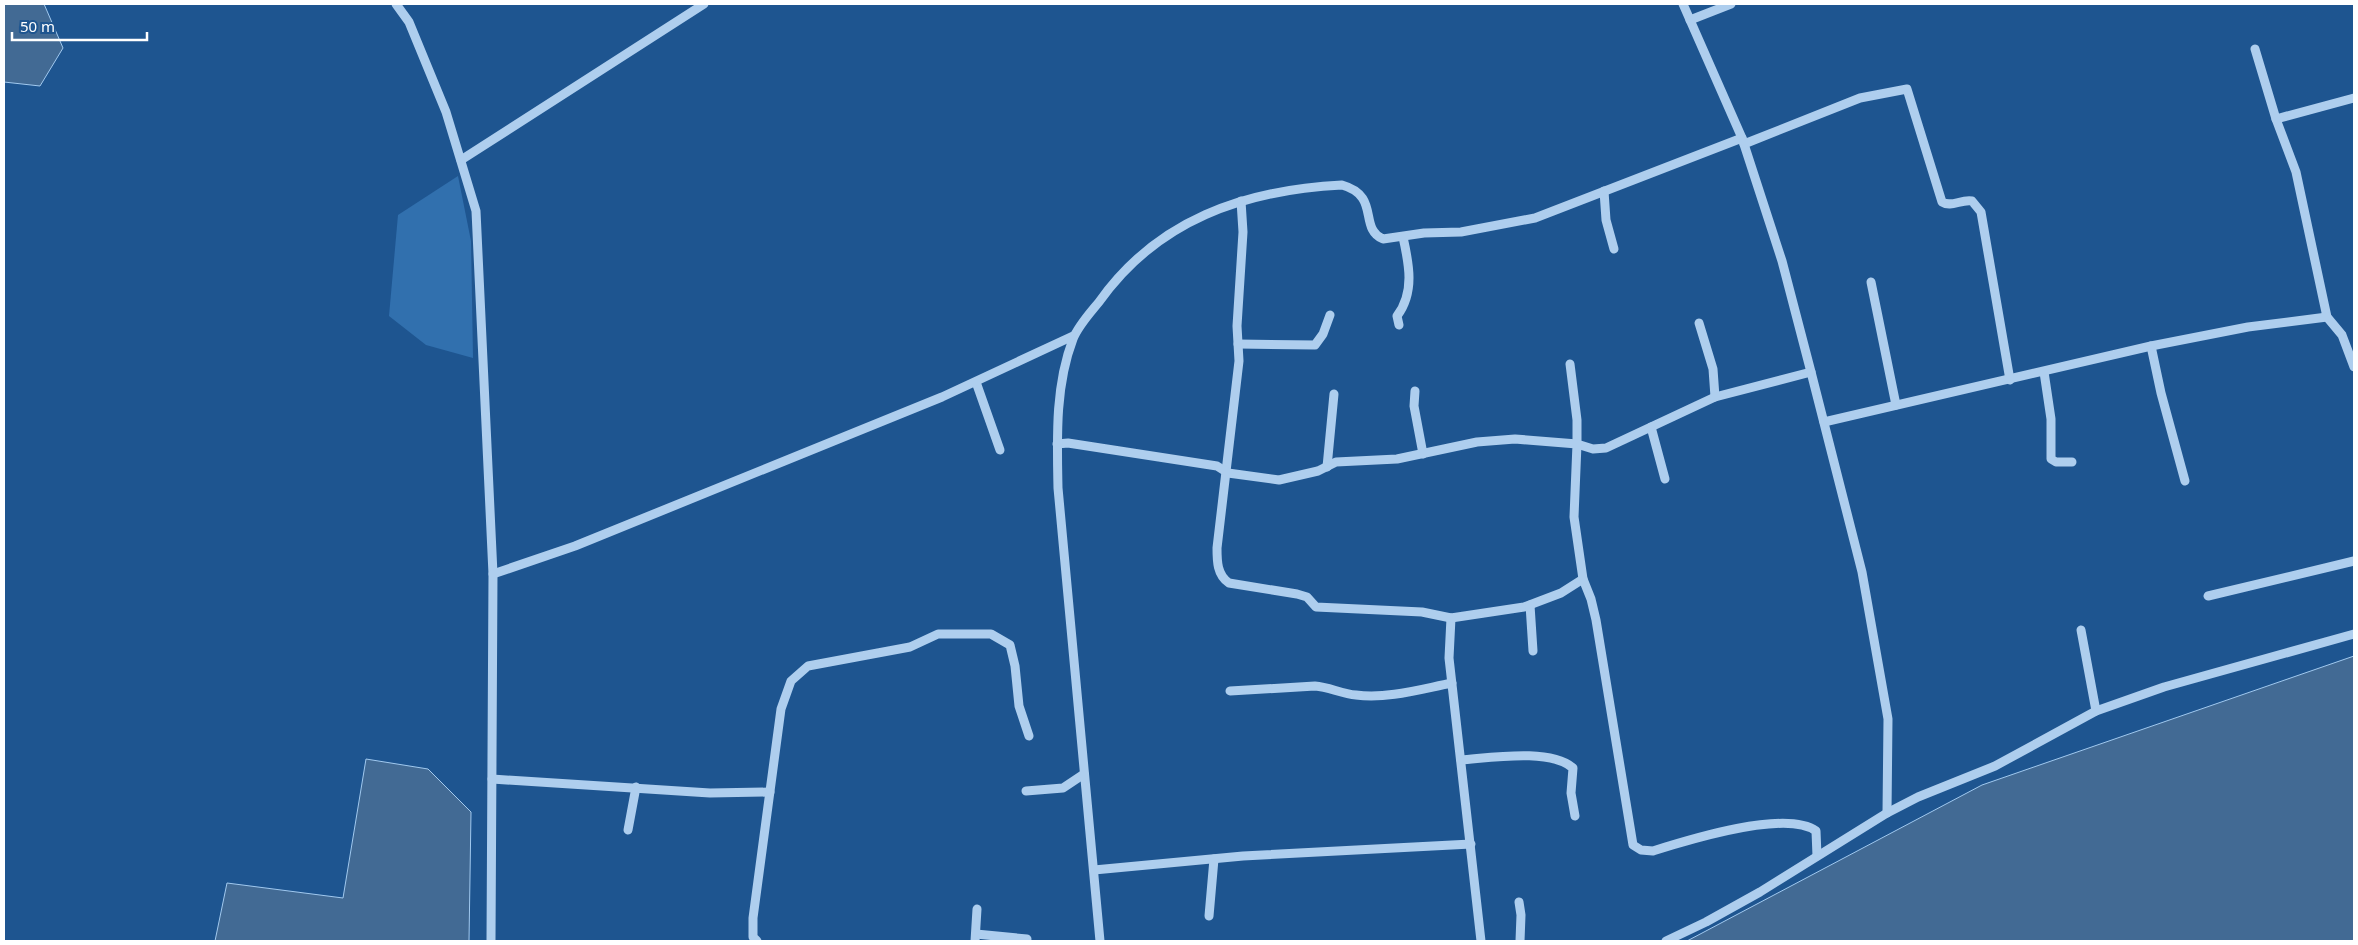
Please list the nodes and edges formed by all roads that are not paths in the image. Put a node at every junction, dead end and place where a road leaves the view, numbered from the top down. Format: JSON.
{"nodes":[{"id":1,"x":396,"y":4,"type":"edge"},
{"id":2,"x":704,"y":4,"type":"edge"},
{"id":3,"x":1683,"y":4,"type":"edge"},
{"id":4,"x":1731,"y":4,"type":"edge"},
{"id":5,"x":1690,"y":20,"type":"junction"},
{"id":6,"x":2256,"y":49,"type":"dead end"},
{"id":7,"x":2354,"y":98,"type":"edge"},
{"id":8,"x":2276,"y":119,"type":"junction"},
{"id":9,"x":1743,"y":141,"type":"junction"},
{"id":10,"x":461,"y":160,"type":"junction"},
{"id":11,"x":1604,"y":191,"type":"junction"},
{"id":12,"x":1241,"y":201,"type":"junction"},
{"id":13,"x":1403,"y":237,"type":"junction"},
{"id":14,"x":1614,"y":249,"type":"dead end"},
{"id":15,"x":1871,"y":282,"type":"dead end"},
{"id":16,"x":1330,"y":315,"type":"dead end"},
{"id":17,"x":2328,"y":317,"type":"junction"},
{"id":18,"x":1699,"y":323,"type":"dead end"},
{"id":19,"x":1399,"y":325,"type":"dead end"},
{"id":20,"x":1073,"y":336,"type":"junction"},
{"id":21,"x":1238,"y":344,"type":"junction"},
{"id":22,"x":2152,"y":346,"type":"junction"},
{"id":23,"x":1570,"y":364,"type":"dead end"},
{"id":24,"x":2354,"y":367,"type":"edge"},
{"id":25,"x":1811,"y":372,"type":"junction"},
{"id":26,"x":2044,"y":372,"type":"junction"},
{"id":27,"x":2010,"y":380,"type":"junction"},
{"id":28,"x":976,"y":382,"type":"junction"},
{"id":29,"x":1415,"y":391,"type":"dead end"},
{"id":30,"x":1334,"y":394,"type":"dead end"},
{"id":31,"x":1715,"y":397,"type":"junction"},
{"id":32,"x":1896,"y":405,"type":"junction"},
{"id":33,"x":1824,"y":422,"type":"junction"},
{"id":34,"x":1651,"y":427,"type":"junction"},
{"id":35,"x":1057,"y":444,"type":"junction"},
{"id":36,"x":1576,"y":444,"type":"junction"},
{"id":37,"x":1000,"y":450,"type":"dead end"},
{"id":38,"x":1423,"y":454,"type":"junction"},
{"id":39,"x":2072,"y":462,"type":"dead end"},
{"id":40,"x":1327,"y":467,"type":"junction"},
{"id":41,"x":1228,"y":474,"type":"junction"},
{"id":42,"x":1665,"y":479,"type":"dead end"},
{"id":43,"x":2185,"y":481,"type":"dead end"},
{"id":44,"x":2354,"y":562,"type":"edge"},
{"id":45,"x":492,"y":574,"type":"junction"},
{"id":46,"x":1583,"y":579,"type":"junction"},
{"id":47,"x":2208,"y":596,"type":"dead end"},
{"id":48,"x":1530,"y":605,"type":"junction"},
{"id":49,"x":1451,"y":618,"type":"junction"},
{"id":50,"x":2081,"y":630,"type":"dead end"},
{"id":51,"x":2354,"y":634,"type":"edge"},
{"id":52,"x":1533,"y":651,"type":"dead end"},
{"id":53,"x":1452,"y":683,"type":"junction"},
{"id":54,"x":1230,"y":691,"type":"dead end"},
{"id":55,"x":2096,"y":711,"type":"junction"},
{"id":56,"x":1029,"y":736,"type":"dead end"},
{"id":57,"x":1461,"y":760,"type":"junction"},
{"id":58,"x":1084,"y":774,"type":"junction"},
{"id":59,"x":492,"y":779,"type":"junction"},
{"id":60,"x":636,"y":787,"type":"junction"},
{"id":61,"x":1026,"y":791,"type":"dead end"},
{"id":62,"x":770,"y":792,"type":"junction"},
{"id":63,"x":1887,"y":813,"type":"junction"},
{"id":64,"x":1575,"y":816,"type":"dead end"},
{"id":65,"x":628,"y":830,"type":"dead end"},
{"id":66,"x":1471,"y":844,"type":"junction"},
{"id":67,"x":1817,"y":856,"type":"junction"},
{"id":68,"x":1214,"y":859,"type":"junction"},
{"id":69,"x":1094,"y":870,"type":"junction"},
{"id":70,"x":1519,"y":902,"type":"dead end"},
{"id":71,"x":977,"y":909,"type":"dead end"},
{"id":72,"x":1210,"y":916,"type":"dead end"},
{"id":73,"x":975,"y":938,"type":"edge"},
{"id":74,"x":1027,"y":939,"type":"dead end"},
{"id":75,"x":491,"y":941,"type":"edge"},
{"id":76,"x":757,"y":941,"type":"edge"},
{"id":77,"x":1100,"y":941,"type":"edge"},
{"id":78,"x":1481,"y":941,"type":"edge"},
{"id":79,"x":1520,"y":941,"type":"edge"},
{"id":80,"x":1666,"y":941,"type":"edge"}],
"edges":[{"from":1,"to":10,"type":"street"},
{"from":2,"to":10,"type":"street"},
{"from":3,"to":5,"type":"street"},
{"from":4,"to":5,"type":"street"},
{"from":5,"to":9,"type":"street"},
{"from":6,"to":8,"type":"street"},
{"from":7,"to":8,"type":"street"},
{"from":8,"to":17,"type":"street"},
{"from":9,"to":11,"type":"street"},
{"from":9,"to":25,"type":"street"},
{"from":9,"to":27,"type":"street"},
{"from":10,"to":45,"type":"street"},
{"from":11,"to":13,"type":"street"},
{"from":11,"to":14,"type":"street"},
{"from":12,"to":13,"type":"street"},
{"from":12,"to":20,"type":"street"},
{"from":12,"to":21,"type":"street"},
{"from":13,"to":19,"type":"street"},
{"from":15,"to":32,"type":"street"},
{"from":16,"to":21,"type":"street"},
{"from":17,"to":22,"type":"street"},
{"from":17,"to":24,"type":"street"},
{"from":18,"to":31,"type":"street"},
{"from":20,"to":28,"type":"street"},
{"from":20,"to":35,"type":"street"},
{"from":21,"to":41,"type":"street"},
{"from":22,"to":26,"type":"street"},
{"from":22,"to":43,"type":"street"},
{"from":23,"to":36,"type":"street"},
{"from":25,"to":31,"type":"street"},
{"from":25,"to":33,"type":"street"},
{"from":26,"to":27,"type":"street"},
{"from":26,"to":39,"type":"street"},
{"from":27,"to":32,"type":"street"},
{"from":28,"to":37,"type":"street"},
{"from":28,"to":45,"type":"street"},
{"from":29,"to":38,"type":"street"},
{"from":30,"to":40,"type":"street"},
{"from":31,"to":34,"type":"street"},
{"from":32,"to":33,"type":"street"},
{"from":33,"to":63,"type":"street"},
{"from":34,"to":36,"type":"street"},
{"from":34,"to":42,"type":"street"},
{"from":35,"to":41,"type":"street"},
{"from":35,"to":58,"type":"street"},
{"from":36,"to":38,"type":"street"},
{"from":36,"to":46,"type":"street"},
{"from":38,"to":40,"type":"street"},
{"from":40,"to":41,"type":"street"},
{"from":41,"to":49,"type":"street"},
{"from":44,"to":47,"type":"street"},
{"from":45,"to":59,"type":"street"},
{"from":46,"to":48,"type":"street"},
{"from":46,"to":67,"type":"street"},
{"from":48,"to":49,"type":"street"},
{"from":48,"to":52,"type":"street"},
{"from":49,"to":53,"type":"street"},
{"from":50,"to":55,"type":"street"},
{"from":51,"to":55,"type":"street"},
{"from":53,"to":54,"type":"street"},
{"from":53,"to":57,"type":"street"},
{"from":55,"to":63,"type":"street"},
{"from":56,"to":62,"type":"street"},
{"from":57,"to":64,"type":"street"},
{"from":57,"to":66,"type":"street"},
{"from":58,"to":61,"type":"street"},
{"from":58,"to":69,"type":"street"},
{"from":59,"to":60,"type":"street"},
{"from":59,"to":75,"type":"street"},
{"from":60,"to":62,"type":"street"},
{"from":60,"to":65,"type":"street"},
{"from":62,"to":76,"type":"street"},
{"from":63,"to":67,"type":"street"},
{"from":66,"to":68,"type":"street"},
{"from":66,"to":78,"type":"street"},
{"from":67,"to":80,"type":"street"},
{"from":68,"to":69,"type":"street"},
{"from":68,"to":72,"type":"street"},
{"from":69,"to":77,"type":"street"},
{"from":70,"to":79,"type":"street"},
{"from":71,"to":73,"type":"street"},
{"from":73,"to":74,"type":"street"}]}
